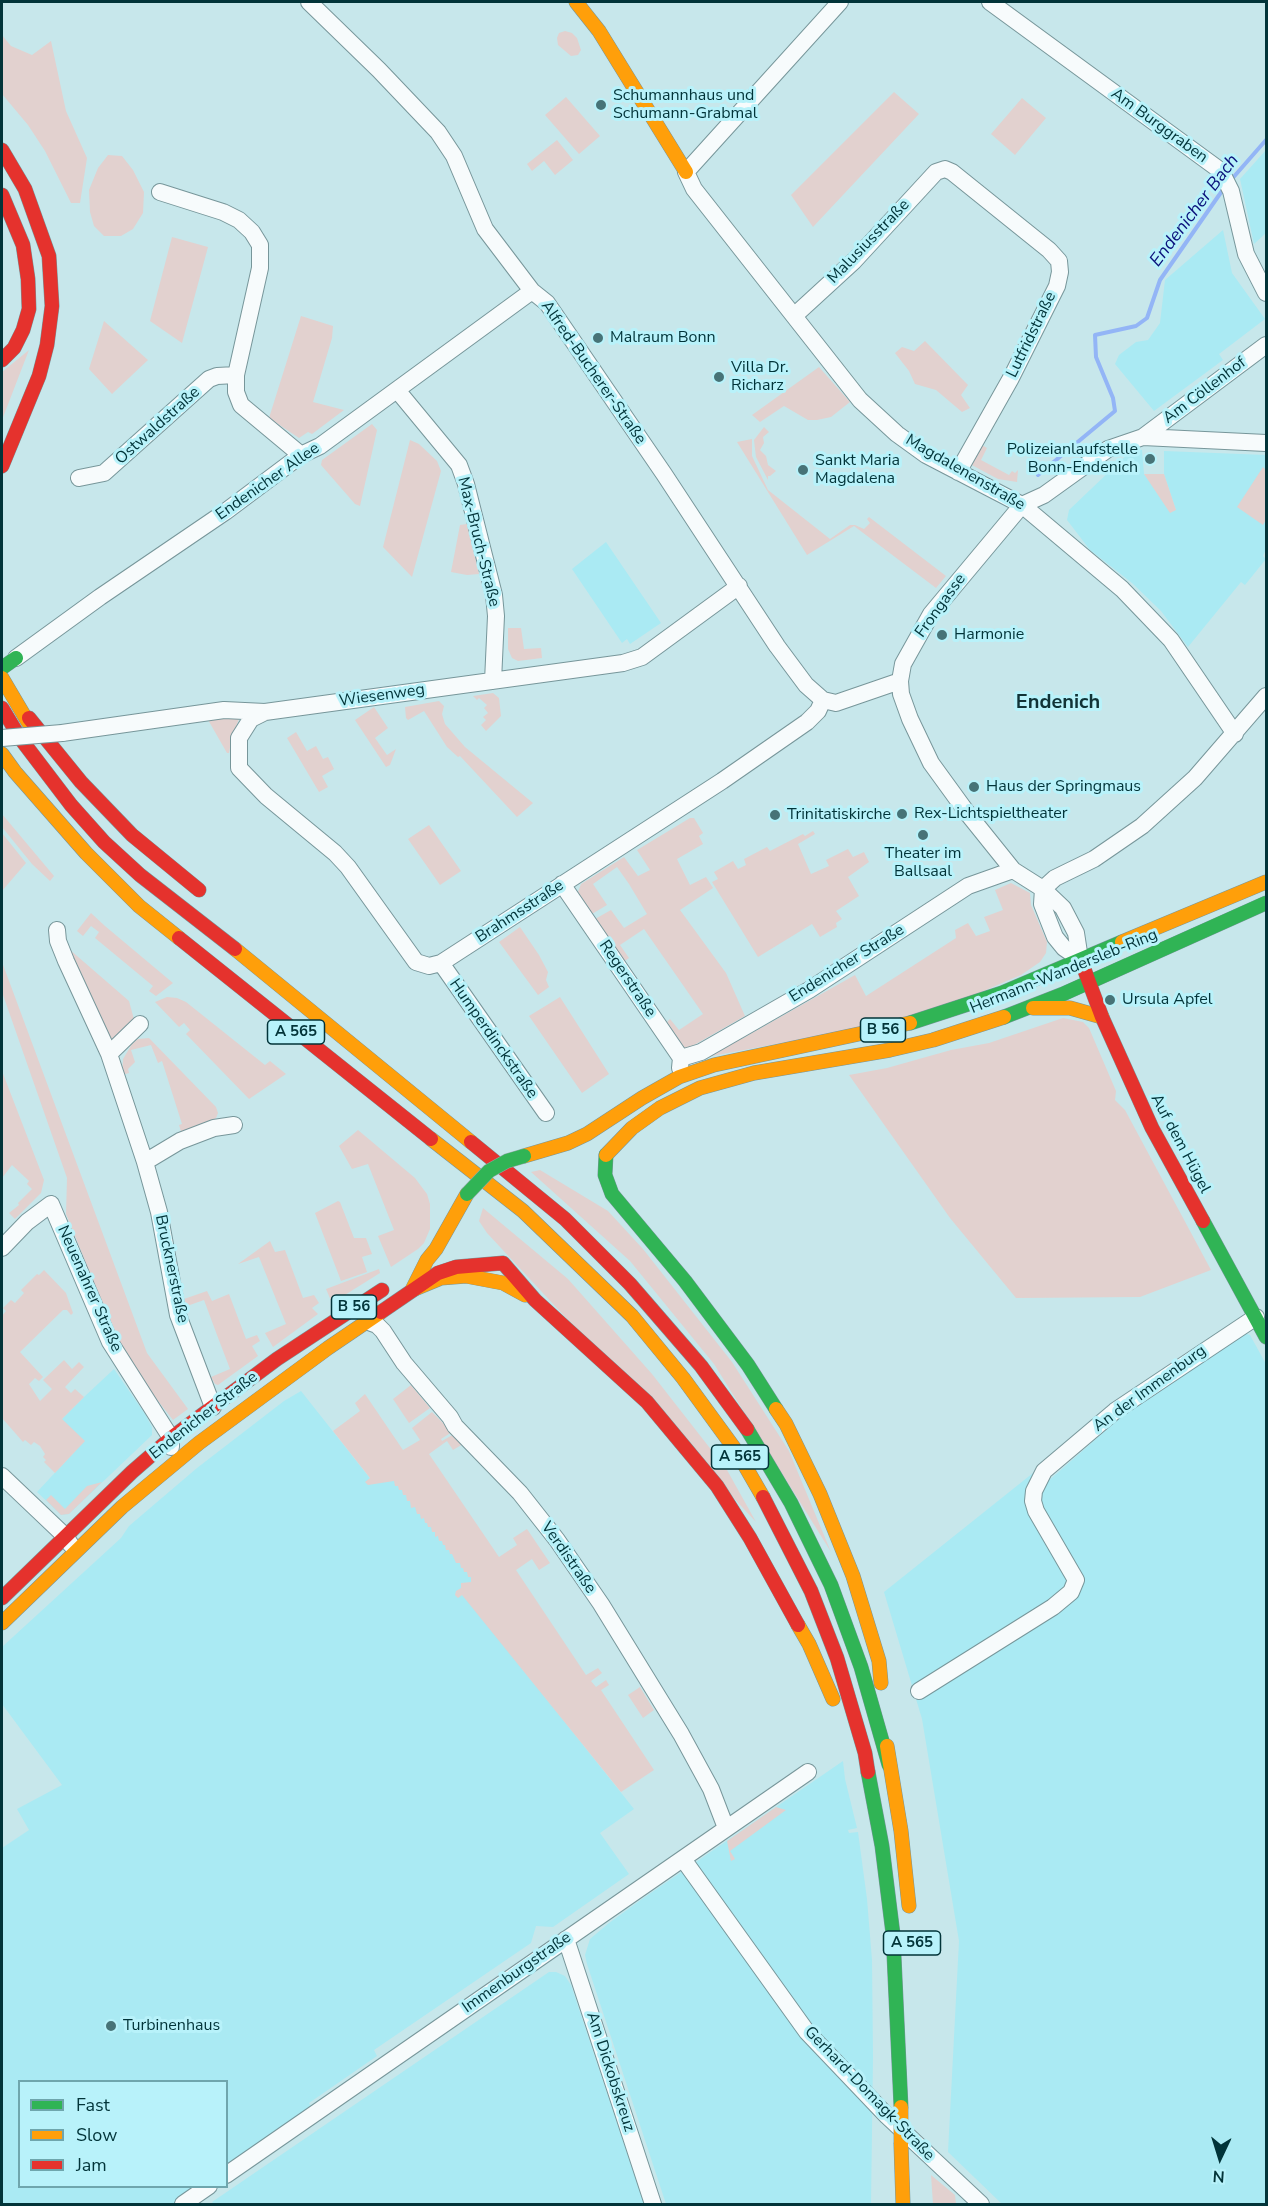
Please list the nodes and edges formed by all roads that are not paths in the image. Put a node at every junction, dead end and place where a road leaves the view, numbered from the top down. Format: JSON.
{"nodes":[{"id":1,"x":309,"y":2,"type":"edge"},
{"id":2,"x":576,"y":2,"type":"edge"},
{"id":3,"x":840,"y":2,"type":"edge"},
{"id":4,"x":990,"y":2,"type":"edge"},
{"id":5,"x":2,"y":150,"type":"edge"},
{"id":6,"x":945,"y":169,"type":"joint"},
{"id":7,"x":686,"y":172,"type":"junction"},
{"id":8,"x":160,"y":192,"type":"dead end"},
{"id":9,"x":2,"y":195,"type":"edge"},
{"id":10,"x":532,"y":291,"type":"junction"},
{"id":11,"x":1266,"y":293,"type":"edge"},
{"id":12,"x":794,"y":316,"type":"junction"},
{"id":13,"x":1266,"y":345,"type":"edge"},
{"id":14,"x":2,"y":360,"type":"edge"},
{"id":15,"x":236,"y":375,"type":"junction"},
{"id":16,"x":397,"y":390,"type":"junction"},
{"id":17,"x":1143,"y":437,"type":"junction"},
{"id":18,"x":1266,"y":443,"type":"edge"},
{"id":19,"x":301,"y":455,"type":"junction"},
{"id":20,"x":2,"y":466,"type":"edge"},
{"id":21,"x":958,"y":472,"type":"junction"},
{"id":22,"x":79,"y":478,"type":"dead end"},
{"id":23,"x":1022,"y":505,"type":"junction"},
{"id":24,"x":739,"y":586,"type":"junction"},
{"id":25,"x":16,"y":658,"type":"joint"},
{"id":26,"x":2,"y":668,"type":"edge"},
{"id":27,"x":2,"y":678,"type":"edge"},
{"id":28,"x":494,"y":681,"type":"junction"},
{"id":29,"x":900,"y":681,"type":"junction"},
{"id":30,"x":10,"y":695,"type":"junction"},
{"id":31,"x":1266,"y":696,"type":"edge"},
{"id":32,"x":823,"y":700,"type":"junction"},
{"id":33,"x":2,"y":708,"type":"edge"},
{"id":34,"x":265,"y":712,"type":"junction"},
{"id":35,"x":1235,"y":734,"type":"junction"},
{"id":36,"x":2,"y":738,"type":"edge"},
{"id":37,"x":2,"y":754,"type":"edge"},
{"id":38,"x":61,"y":845,"type":"dead end"},
{"id":39,"x":1013,"y":870,"type":"junction"},
{"id":40,"x":1266,"y":882,"type":"edge"},
{"id":41,"x":562,"y":884,"type":"junction"},
{"id":42,"x":1043,"y":889,"type":"junction"},
{"id":43,"x":199,"y":890,"type":"dead end"},
{"id":44,"x":1266,"y":903,"type":"edge"},
{"id":45,"x":139,"y":906,"type":"junction"},
{"id":46,"x":57,"y":930,"type":"dead end"},
{"id":47,"x":1055,"y":937,"type":"junction"},
{"id":48,"x":221,"y":938,"type":"junction"},
{"id":49,"x":1080,"y":959,"type":"junction"},
{"id":50,"x":441,"y":963,"type":"junction"},
{"id":51,"x":1044,"y":975,"type":"junction"},
{"id":52,"x":1089,"y":982,"type":"junction"},
{"id":53,"x":1028,"y":1008,"type":"junction"},
{"id":54,"x":1102,"y":1017,"type":"junction"},
{"id":55,"x":140,"y":1024,"type":"dead end"},
{"id":56,"x":109,"y":1054,"type":"junction"},
{"id":57,"x":681,"y":1058,"type":"junction"},
{"id":58,"x":679,"y":1077,"type":"junction"},
{"id":59,"x":660,"y":1108,"type":"junction"},
{"id":60,"x":546,"y":1113,"type":"dead end"},
{"id":61,"x":615,"y":1116,"type":"junction"},
{"id":62,"x":234,"y":1125,"type":"dead end"},
{"id":63,"x":145,"y":1162,"type":"junction"},
{"id":64,"x":2,"y":1248,"type":"edge"},
{"id":65,"x":427,"y":1260,"type":"junction"},
{"id":66,"x":412,"y":1290,"type":"junction"},
{"id":67,"x":535,"y":1300,"type":"junction"},
{"id":68,"x":1256,"y":1317,"type":"junction"},
{"id":69,"x":366,"y":1321,"type":"junction"},
{"id":70,"x":1266,"y":1337,"type":"edge"},
{"id":71,"x":213,"y":1407,"type":"junction"},
{"id":72,"x":171,"y":1438,"type":"junction"},
{"id":73,"x":168,"y":1468,"type":"junction"},
{"id":74,"x":2,"y":1476,"type":"edge"},
{"id":75,"x":65,"y":1536,"type":"junction"},
{"id":76,"x":75,"y":1552,"type":"junction"},
{"id":77,"x":2,"y":1598,"type":"edge"},
{"id":78,"x":2,"y":1623,"type":"edge"},
{"id":79,"x":919,"y":1691,"type":"dead end"},
{"id":80,"x":837,"y":1713,"type":"dead end"},
{"id":81,"x":854,"y":1763,"type":"dead end"},
{"id":82,"x":889,"y":1765,"type":"junction"},
{"id":83,"x":808,"y":1772,"type":"dead end"},
{"id":84,"x":726,"y":1828,"type":"junction"},
{"id":85,"x":882,"y":1846,"type":"junction"},
{"id":86,"x":683,"y":1858,"type":"junction"},
{"id":87,"x":910,"y":1920,"type":"dead end"},
{"id":88,"x":566,"y":1939,"type":"junction"},
{"id":89,"x":918,"y":2123,"type":"dead end"},
{"id":90,"x":918,"y":2160,"type":"dead end"},
{"id":91,"x":228,"y":2174,"type":"edge"},
{"id":92,"x":208,"y":2188,"type":"edge"},
{"id":93,"x":183,"y":2205,"type":"edge"},
{"id":94,"x":653,"y":2205,"type":"edge"},
{"id":95,"x":903,"y":2205,"type":"edge"},
{"id":96,"x":981,"y":2205,"type":"edge"}],
"edges":[{"from":1,"to":10,"type":"street","name":"Alfred-Bucherer-Straße"},
{"from":2,"to":7,"type":"main road"},
{"from":3,"to":7,"type":"street"},
{"from":4,"to":11,"type":"street","name":"Am Burggraben"},
{"from":5,"to":20,"type":"main road"},
{"from":6,"to":12,"type":"street","name":"Malusiusstraße"},
{"from":6,"to":21,"type":"street","name":"Lutfridstraße"},
{"from":7,"to":12,"type":"street","name":"Magdalenenstraße"},
{"from":8,"to":15,"type":"street"},
{"from":9,"to":14,"type":"main road"},
{"from":10,"to":16,"type":"street","name":"Endenicher Allee"},
{"from":10,"to":24,"type":"street","name":"Alfred-Bucherer-Straße"},
{"from":12,"to":21,"type":"street","name":"Magdalenenstraße"},
{"from":13,"to":17,"type":"street","name":"Am Cöllenhof"},
{"from":15,"to":19,"type":"street"},
{"from":15,"to":22,"type":"street","name":"Ostwaldstraße"},
{"from":16,"to":19,"type":"street","name":"Endenicher Allee"},
{"from":16,"to":28,"type":"street","name":"Max-Bruch-Straße"},
{"from":17,"to":18,"type":"street"},
{"from":17,"to":23,"type":"street"},
{"from":19,"to":25,"type":"street","name":"Endenicher Allee"},
{"from":21,"to":23,"type":"street","name":"Magdalenenstraße"},
{"from":23,"to":29,"type":"street","name":"Frongasse"},
{"from":23,"to":35,"type":"street","name":"Magdalenenstraße"},
{"from":24,"to":28,"type":"street","name":"Wiesenweg"},
{"from":24,"to":32,"type":"street","name":"Alfred-Bucherer-Straße"},
{"from":25,"to":26,"type":"main road","name":"Endenicher Allee"},
{"from":27,"to":30,"type":"main road"},
{"from":28,"to":34,"type":"street","name":"Wiesenweg"},
{"from":29,"to":32,"type":"street"},
{"from":29,"to":39,"type":"street"},
{"from":30,"to":43,"type":"main road"},
{"from":30,"to":48,"type":"main road"},
{"from":31,"to":35,"type":"street"},
{"from":32,"to":41,"type":"street","name":"Brahmsstraße"},
{"from":33,"to":48,"type":"main road","number":"A 565"},
{"from":34,"to":36,"type":"street","name":"Wiesenweg","bridge":true},
{"from":34,"to":50,"type":"street"},
{"from":35,"to":42,"type":"street"},
{"from":37,"to":45,"type":"main road","number":"A 565"},
{"from":38,"to":45,"type":"main road"},
{"from":39,"to":42,"type":"street"},
{"from":39,"to":57,"type":"street","name":"Endenicher Straße"},
{"from":40,"to":49,"type":"main road","name":"Hermann-Wandersleb-Ring","number":"B 56"},
{"from":41,"to":50,"type":"street","name":"Brahmsstraße"},
{"from":41,"to":57,"type":"street","name":"Regerstraße"},
{"from":42,"to":47,"type":"street"},
{"from":42,"to":49,"type":"street"},
{"from":44,"to":52,"type":"main road","name":"Hermann-Wandersleb-Ring","number":"B 56"},
{"from":45,"to":85,"type":"main road","number":"A 565"},
{"from":46,"to":56,"type":"street","name":"Brucknerstraße"},
{"from":47,"to":49,"type":"street"},
{"from":47,"to":51,"type":"street"},
{"from":48,"to":82,"type":"main road","number":"A 565"},
{"from":49,"to":51,"type":"main road","name":"Hermann-Wandersleb-Ring","number":"B 56"},
{"from":49,"to":52,"type":"main road","name":"Auf dem Hügel"},
{"from":50,"to":60,"type":"street","name":"Humperdinckstraße"},
{"from":51,"to":58,"type":"main road","name":"Hermann-Wandersleb-Ring","number":"B 56"},
{"from":52,"to":53,"type":"main road","name":"Hermann-Wandersleb-Ring","number":"B 56"},
{"from":52,"to":54,"type":"main road","name":"Auf dem Hügel"},
{"from":53,"to":54,"type":"main road"},
{"from":53,"to":59,"type":"main road","name":"Hermann-Wandersleb-Ring","number":"B 56"},
{"from":54,"to":68,"type":"main road","name":"Auf dem Hügel"},
{"from":55,"to":56,"type":"street"},
{"from":56,"to":63,"type":"street","name":"Brucknerstraße"},
{"from":57,"to":58,"type":"street"},
{"from":58,"to":61,"type":"main road","name":"Endenicher Straße","number":"B 56"},
{"from":59,"to":61,"type":"main road","name":"Endenicher Straße","number":"B 56"},
{"from":59,"to":82,"type":"main road","number":"B 56"},
{"from":61,"to":65,"type":"main road","name":"Endenicher Straße","number":"B 56","bridge":true},
{"from":62,"to":63,"type":"street"},
{"from":63,"to":71,"type":"street","name":"Brucknerstraße"},
{"from":64,"to":72,"type":"street","name":"Neuenahrer Straße"},
{"from":65,"to":66,"type":"main road","name":"Endenicher Straße","number":"B 56"},
{"from":65,"to":71,"type":"main road","name":"Endenicher Straße","number":"B 56"},
{"from":66,"to":67,"type":"main road"},
{"from":66,"to":67,"type":"main road","name":"Endenicher Straße","number":"B 56"},
{"from":66,"to":69,"type":"main road","name":"Endenicher Straße","number":"B 56"},
{"from":67,"to":80,"type":"main road"},
{"from":68,"to":70,"type":"main road","name":"Auf dem Hügel"},
{"from":68,"to":79,"type":"street","name":"An der Immenburg"},
{"from":69,"to":73,"type":"main road","name":"Endenicher Straße","number":"B 56"},
{"from":69,"to":84,"type":"street","name":"Verdistraße"},
{"from":71,"to":72,"type":"main road","name":"Endenicher Straße","number":"B 56"},
{"from":72,"to":73,"type":"street"},
{"from":72,"to":75,"type":"main road","name":"Endenicher Straße","number":"B 56"},
{"from":73,"to":76,"type":"main road","name":"Endenicher Straße","number":"B 56"},
{"from":74,"to":75,"type":"street"},
{"from":75,"to":76,"type":"street"},
{"from":75,"to":77,"type":"main road","name":"Endenicher Straße","number":"B 56"},
{"from":76,"to":78,"type":"main road","name":"Endenicher Straße","number":"B 56"},
{"from":81,"to":85,"type":"main road"},
{"from":82,"to":87,"type":"main road","number":"A 565"},
{"from":83,"to":84,"type":"street","name":"Immenburgstraße"},
{"from":84,"to":86,"type":"street","name":"Immenburgstraße"},
{"from":85,"to":95,"type":"main road","number":"A 565","bridge":true},
{"from":86,"to":88,"type":"street","name":"Immenburgstraße"},
{"from":86,"to":96,"type":"street","name":"Gerhard-Domagk-Straße"},
{"from":88,"to":91,"type":"street","name":"Immenburgstraße"},
{"from":88,"to":94,"type":"street","name":"Am Dickobskreuz"},
{"from":89,"to":90,"type":"main road"},
{"from":92,"to":93,"type":"street"}]}
